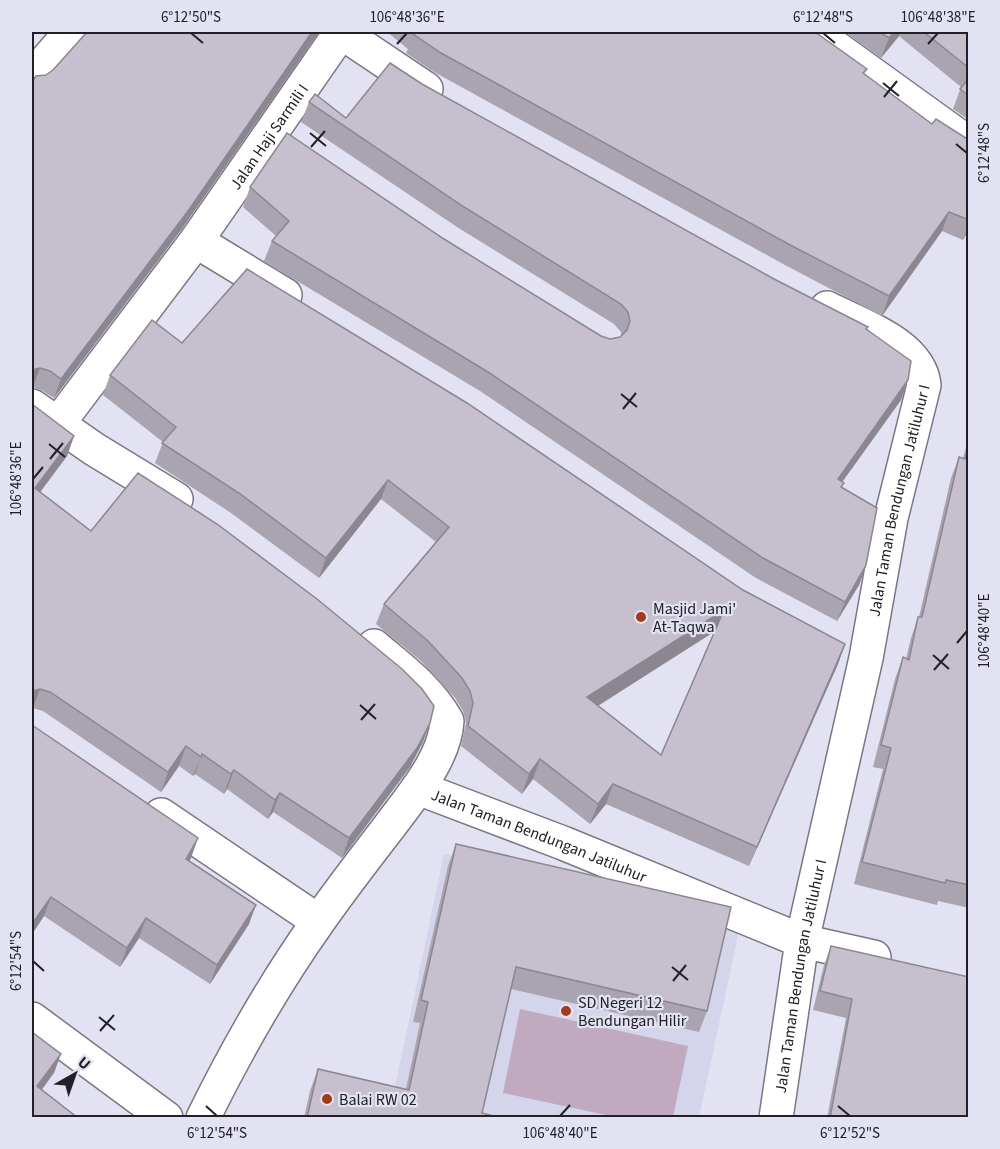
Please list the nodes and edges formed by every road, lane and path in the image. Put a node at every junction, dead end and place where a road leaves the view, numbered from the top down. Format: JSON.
{"nodes":[{"id":1,"x":71,"y":32,"type":"edge"},
{"id":2,"x":341,"y":32,"type":"edge"},
{"id":3,"x":814,"y":32,"type":"edge"},
{"id":4,"x":32,"y":76,"type":"edge"},
{"id":5,"x":456,"y":106,"type":"edge"},
{"id":6,"x":275,"y":128,"type":"junction"},
{"id":7,"x":969,"y":142,"type":"edge"},
{"id":8,"x":304,"y":147,"type":"edge"},
{"id":9,"x":196,"y":241,"type":"junction"},
{"id":10,"x":797,"y":293,"type":"edge"},
{"id":11,"x":308,"y":309,"type":"edge"},
{"id":12,"x":44,"y":416,"type":"edge"},
{"id":13,"x":200,"y":514,"type":"edge"},
{"id":14,"x":349,"y":627,"type":"edge"},
{"id":15,"x":836,"y":642,"type":"edge"},
{"id":16,"x":866,"y":658,"type":"junction"},
{"id":17,"x":418,"y":788,"type":"junction"},
{"id":18,"x":140,"y":801,"type":"edge"},
{"id":19,"x":318,"y":921,"type":"junction"},
{"id":20,"x":802,"y":941,"type":"junction"},
{"id":21,"x":899,"y":963,"type":"edge"},
{"id":22,"x":32,"y":1018,"type":"edge"},
{"id":23,"x":166,"y":1118,"type":"edge"},
{"id":24,"x":203,"y":1118,"type":"edge"},
{"id":25,"x":776,"y":1118,"type":"edge"}],
"edges":[{"from":1,"to":4,"type":"street"},
{"from":2,"to":5,"type":"street"},
{"from":2,"to":6,"type":"street","name":"Jalan Haji Sarmili I"},
{"from":3,"to":7,"type":"street"},
{"from":6,"to":8,"type":"street"},
{"from":6,"to":9,"type":"street","name":"Jalan Haji Sarmili I"},
{"from":9,"to":11,"type":"street"},
{"from":9,"to":12,"type":"street","name":"Jalan Haji Sarmili I"},
{"from":10,"to":16,"type":"street","name":"Jalan Taman Bendungan Jatiluhur I"},
{"from":12,"to":13,"type":"street"},
{"from":14,"to":17,"type":"street"},
{"from":15,"to":16,"type":"street"},
{"from":16,"to":20,"type":"street","name":"Jalan Taman Bendungan Jatiluhur I"},
{"from":17,"to":19,"type":"street","name":"Jalan Taman Bendungan Jatiluhur"},
{"from":17,"to":20,"type":"street","name":"Jalan Taman Bendungan Jatiluhur"},
{"from":18,"to":19,"type":"street"},
{"from":19,"to":24,"type":"street","name":"Jalan Taman Bendungan Jatiluhur"},
{"from":20,"to":21,"type":"street","name":"Jalan Taman Bendungan Jatiluhur"},
{"from":20,"to":25,"type":"street","name":"Jalan Taman Bendungan Jatiluhur I"},
{"from":22,"to":23,"type":"street"}]}
